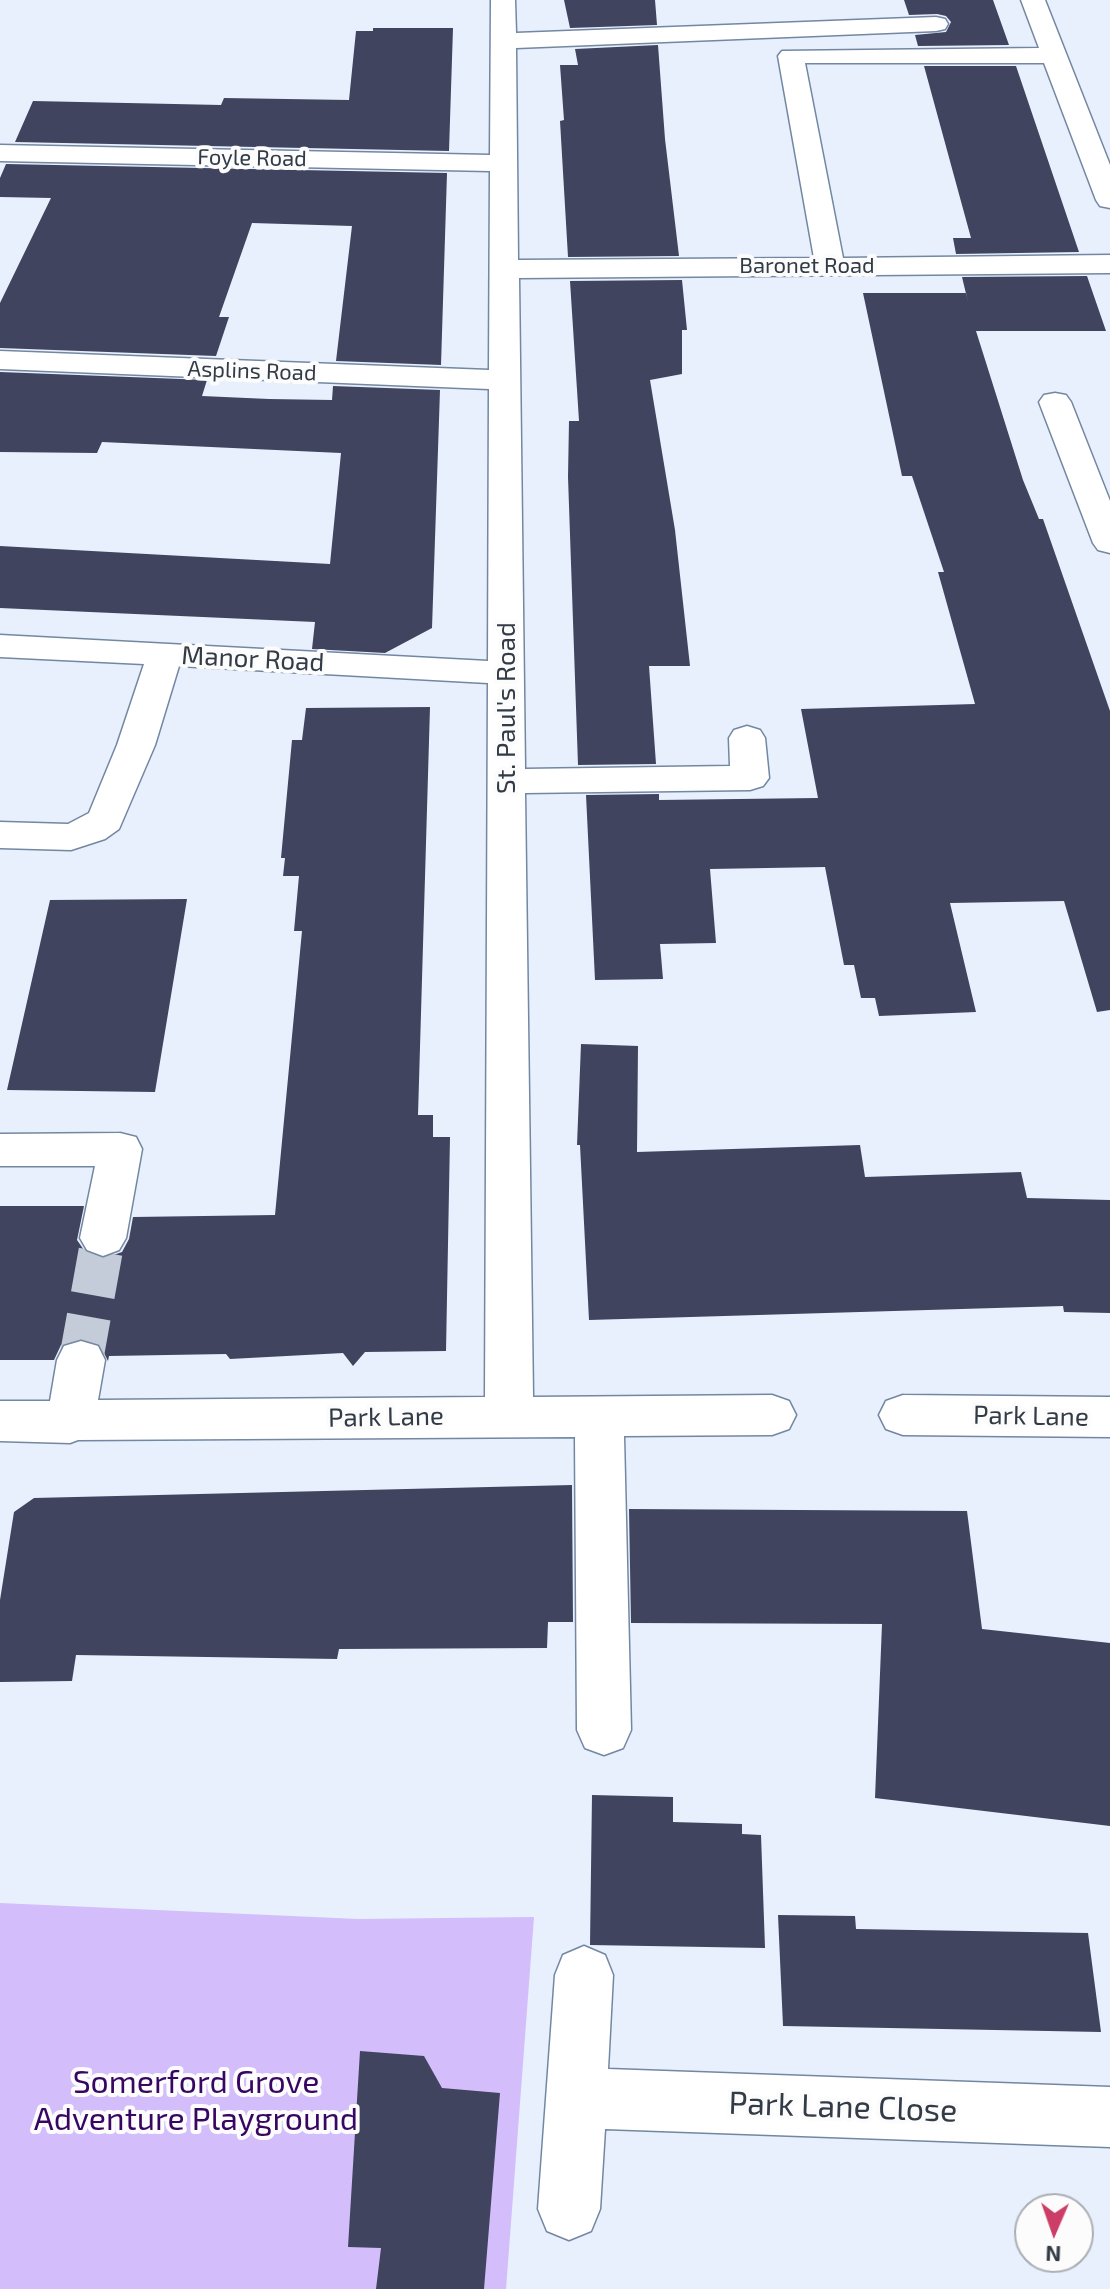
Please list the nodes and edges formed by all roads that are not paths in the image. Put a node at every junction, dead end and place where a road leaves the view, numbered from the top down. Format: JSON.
{"nodes":[{"id":1,"x":503,"y":0,"type":"edge"},
{"id":2,"x":1033,"y":0,"type":"edge"},
{"id":3,"x":936,"y":24,"type":"dead end"},
{"id":4,"x":503,"y":41,"type":"junction"},
{"id":5,"x":1054,"y":55,"type":"junction"},
{"id":6,"x":0,"y":153,"type":"edge"},
{"id":7,"x":503,"y":163,"type":"junction"},
{"id":8,"x":1110,"y":200,"type":"edge"},
{"id":9,"x":1110,"y":264,"type":"edge"},
{"id":10,"x":830,"y":266,"type":"junction"},
{"id":11,"x":503,"y":269,"type":"junction"},
{"id":12,"x":0,"y":360,"type":"edge"},
{"id":13,"x":505,"y":380,"type":"junction"},
{"id":14,"x":1055,"y":402,"type":"dead end"},
{"id":15,"x":1110,"y":542,"type":"edge"},
{"id":16,"x":0,"y":646,"type":"edge"},
{"id":17,"x":165,"y":655,"type":"junction"},
{"id":18,"x":505,"y":673,"type":"junction"},
{"id":19,"x":747,"y":738,"type":"dead end"},
{"id":20,"x":506,"y":781,"type":"junction"},
{"id":21,"x":0,"y":835,"type":"edge"},
{"id":22,"x":0,"y":1150,"type":"edge"},
{"id":23,"x":103,"y":1238,"type":"tunnel mouth"},
{"id":24,"x":81,"y":1360,"type":"tunnel mouth"},
{"id":25,"x":509,"y":1415,"type":"junction"},
{"id":26,"x":599,"y":1415,"type":"junction"},
{"id":27,"x":772,"y":1415,"type":"dead end"},
{"id":28,"x":903,"y":1415,"type":"dead end"},
{"id":29,"x":1110,"y":1417,"type":"edge"},
{"id":30,"x":0,"y":1421,"type":"edge"},
{"id":31,"x":70,"y":1423,"type":"junction"},
{"id":32,"x":604,"y":1730,"type":"dead end"},
{"id":33,"x":584,"y":1975,"type":"dead end"},
{"id":34,"x":577,"y":2098,"type":"junction"},
{"id":35,"x":1110,"y":2117,"type":"edge"},
{"id":36,"x":569,"y":2209,"type":"dead end"}],
"edges":[{"from":1,"to":4,"type":"street","name":"St. Paul's Road"},
{"from":2,"to":5,"type":"street"},
{"from":3,"to":4,"type":"street"},
{"from":4,"to":7,"type":"street","name":"St. Paul's Road"},
{"from":5,"to":8,"type":"street"},
{"from":5,"to":10,"type":"street"},
{"from":6,"to":7,"type":"street","name":"Foyle Road"},
{"from":7,"to":11,"type":"street","name":"St. Paul's Road"},
{"from":9,"to":10,"type":"street","name":"Baronet Road"},
{"from":10,"to":11,"type":"street","name":"Baronet Road"},
{"from":11,"to":13,"type":"street","name":"St. Paul's Road"},
{"from":12,"to":13,"type":"street","name":"Asplins Road"},
{"from":13,"to":18,"type":"street","name":"St. Paul's Road"},
{"from":14,"to":15,"type":"street"},
{"from":16,"to":17,"type":"street","name":"Manor Road"},
{"from":17,"to":18,"type":"street","name":"Manor Road"},
{"from":17,"to":21,"type":"street"},
{"from":18,"to":20,"type":"street","name":"St. Paul's Road"},
{"from":19,"to":20,"type":"street"},
{"from":20,"to":25,"type":"street","name":"St. Paul's Road"},
{"from":22,"to":23,"type":"street"},
{"from":24,"to":31,"type":"street"},
{"from":25,"to":26,"type":"street","name":"Park Lane"},
{"from":25,"to":31,"type":"street","name":"Park Lane"},
{"from":26,"to":27,"type":"street","name":"Park Lane"},
{"from":26,"to":32,"type":"street"},
{"from":28,"to":29,"type":"street","name":"Park Lane"},
{"from":30,"to":31,"type":"street","name":"Park Lane"},
{"from":33,"to":34,"type":"street"},
{"from":34,"to":35,"type":"street","name":"Park Lane Close"},
{"from":34,"to":36,"type":"street"}]}
